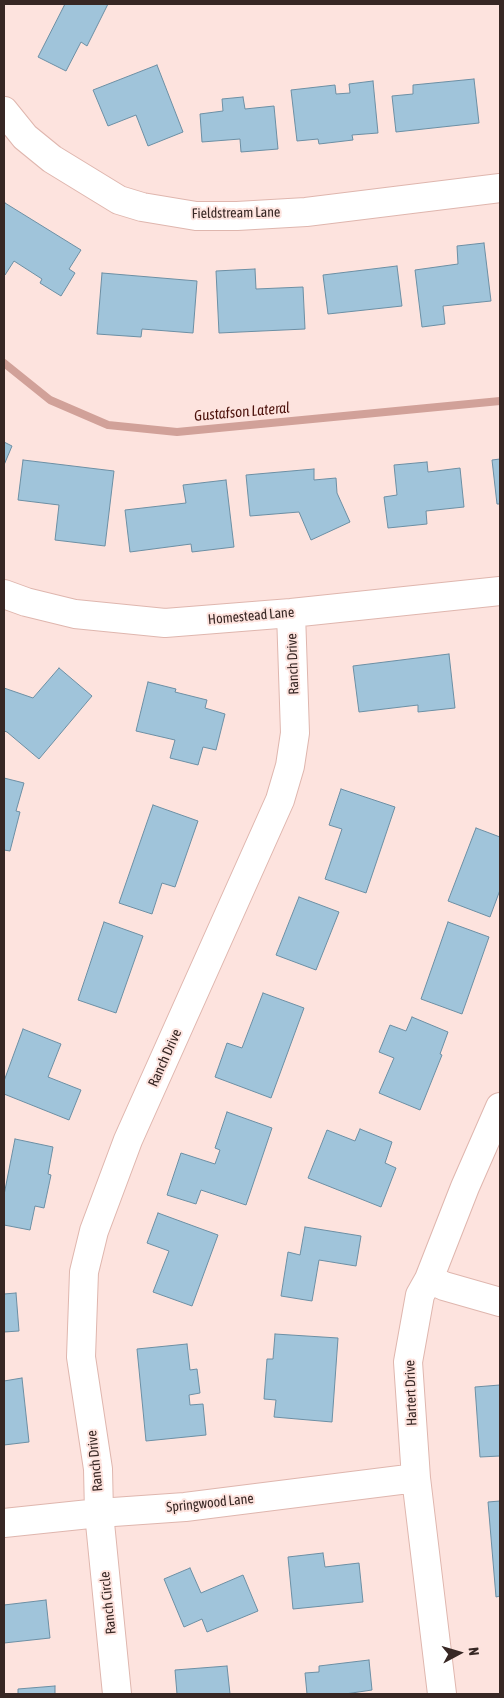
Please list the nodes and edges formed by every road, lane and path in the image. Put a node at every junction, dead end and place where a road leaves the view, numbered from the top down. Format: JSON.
{"nodes":[{"id":1,"x":4,"y":111,"type":"edge"},
{"id":2,"x":500,"y":188,"type":"edge"},
{"id":3,"x":500,"y":592,"type":"edge"},
{"id":4,"x":4,"y":594,"type":"edge"},
{"id":5,"x":291,"y":612,"type":"junction"},
{"id":6,"x":500,"y":1107,"type":"edge"},
{"id":7,"x":429,"y":1279,"type":"junction"},
{"id":8,"x":500,"y":1302,"type":"edge"},
{"id":9,"x":416,"y":1478,"type":"junction"},
{"id":10,"x":99,"y":1513,"type":"junction"},
{"id":11,"x":4,"y":1523,"type":"edge"},
{"id":12,"x":117,"y":1694,"type":"edge"},
{"id":13,"x":442,"y":1694,"type":"edge"}],
"edges":[{"from":1,"to":2,"type":"street","name":"Fieldstream Lane"},
{"from":3,"to":5,"type":"street","name":"Homestead Lane"},
{"from":4,"to":5,"type":"street","name":"Homestead Lane"},
{"from":5,"to":10,"type":"street","name":"Ranch Drive"},
{"from":6,"to":7,"type":"street","name":"Hartert Drive"},
{"from":7,"to":8,"type":"street"},
{"from":7,"to":9,"type":"street","name":"Hartert Drive"},
{"from":9,"to":10,"type":"street","name":"Springwood Lane"},
{"from":9,"to":13,"type":"street","name":"Hartert Drive"},
{"from":10,"to":11,"type":"street","name":"Springwood Lane"},
{"from":10,"to":12,"type":"street","name":"Ranch Circle"}]}
